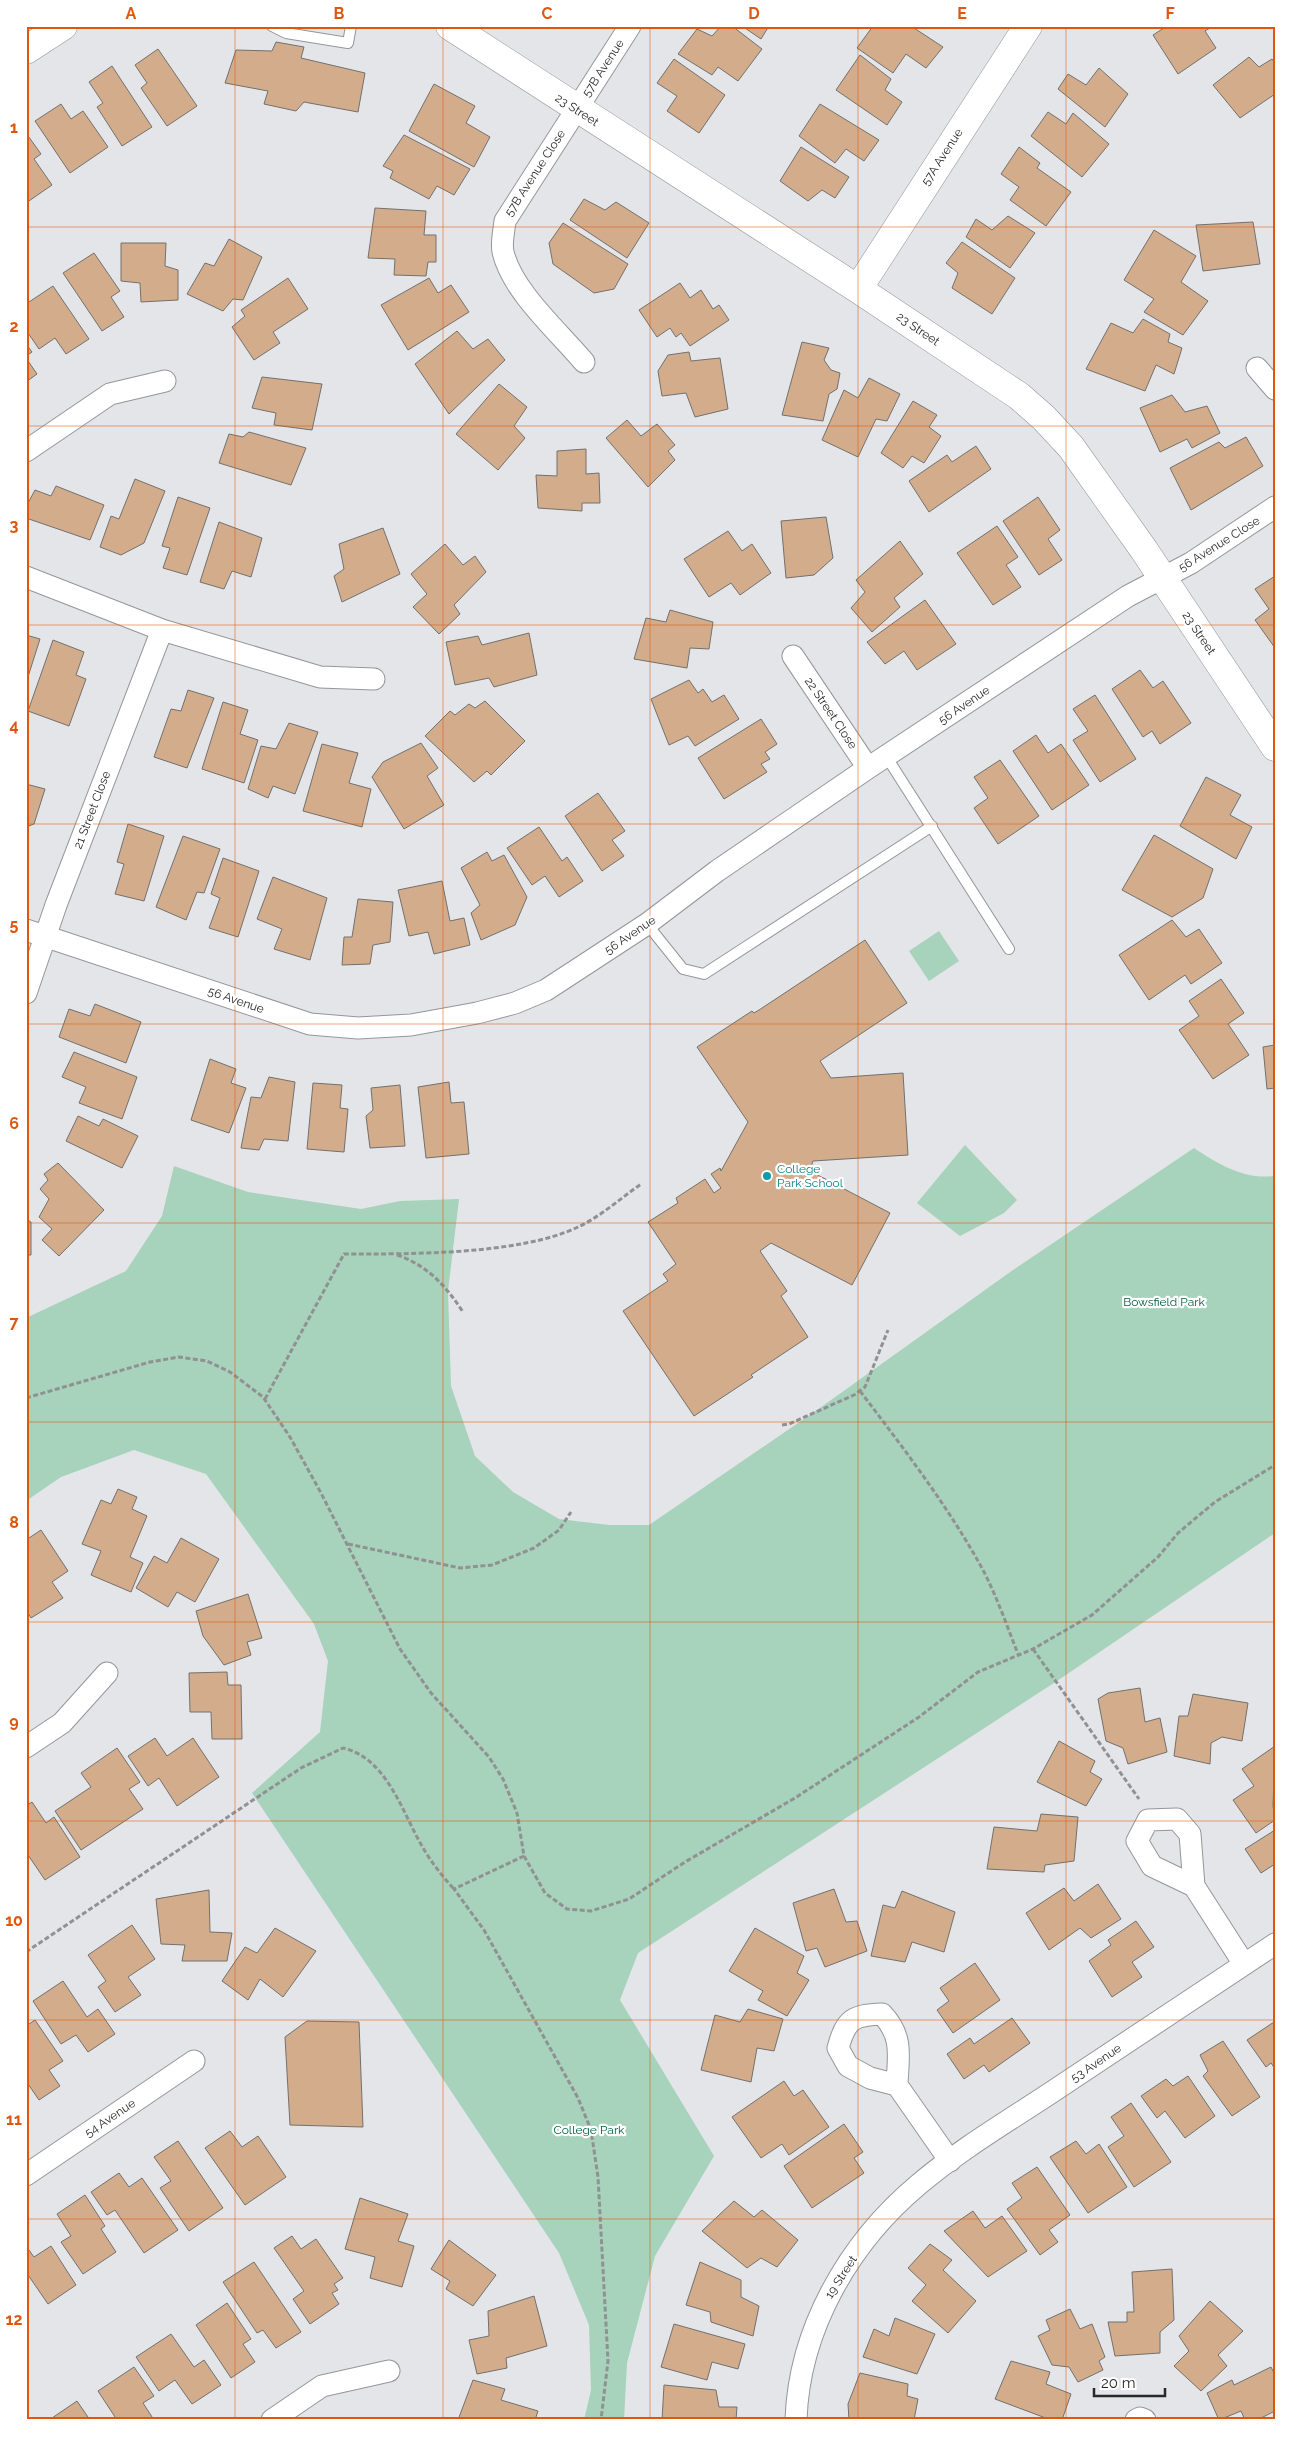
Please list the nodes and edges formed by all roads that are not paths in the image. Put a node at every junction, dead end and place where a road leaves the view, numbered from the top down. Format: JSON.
{"nodes":[{"id":1,"x":62,"y":26,"type":"edge"},
{"id":2,"x":272,"y":26,"type":"edge"},
{"id":3,"x":351,"y":26,"type":"edge"},
{"id":4,"x":450,"y":26,"type":"edge"},
{"id":5,"x":630,"y":26,"type":"edge"},
{"id":6,"x":1028,"y":26,"type":"edge"},
{"id":7,"x":26,"y":50,"type":"edge"},
{"id":8,"x":576,"y":109,"type":"junction"},
{"id":9,"x":858,"y":289,"type":"junction"},
{"id":10,"x":584,"y":362,"type":"dead end"},
{"id":11,"x":1257,"y":368,"type":"dead end"},
{"id":12,"x":165,"y":381,"type":"dead end"},
{"id":13,"x":1275,"y":389,"type":"edge"},
{"id":14,"x":26,"y":451,"type":"edge"},
{"id":15,"x":1275,"y":507,"type":"edge"},
{"id":16,"x":26,"y":577,"type":"edge"},
{"id":17,"x":1163,"y":578,"type":"junction"},
{"id":18,"x":162,"y":630,"type":"junction"},
{"id":19,"x":794,"y":656,"type":"dead end"},
{"id":20,"x":374,"y":679,"type":"dead end"},
{"id":21,"x":1275,"y":747,"type":"edge"},
{"id":22,"x":886,"y":756,"type":"junction"},
{"id":23,"x":868,"y":768,"type":"junction"},
{"id":24,"x":932,"y":826,"type":"junction"},
{"id":25,"x":647,"y":924,"type":"junction"},
{"id":26,"x":36,"y":933,"type":"edge"},
{"id":27,"x":1009,"y":949,"type":"dead end"},
{"id":28,"x":26,"y":993,"type":"edge"},
{"id":29,"x":107,"y":1674,"type":"dead end"},
{"id":30,"x":26,"y":1747,"type":"edge"},
{"id":31,"x":1194,"y":1886,"type":"dead end"},
{"id":32,"x":1275,"y":1944,"type":"edge"},
{"id":33,"x":1244,"y":1964,"type":"junction"},
{"id":34,"x":194,"y":2061,"type":"dead end"},
{"id":35,"x":897,"y":2085,"type":"dead end"},
{"id":36,"x":950,"y":2161,"type":"junction"},
{"id":37,"x":26,"y":2175,"type":"edge"},
{"id":38,"x":918,"y":2184,"type":"joint"},
{"id":39,"x":389,"y":2371,"type":"dead end"},
{"id":40,"x":272,"y":2420,"type":"edge"},
{"id":41,"x":796,"y":2420,"type":"edge"},
{"id":42,"x":1136,"y":2420,"type":"edge"},
{"id":43,"x":1145,"y":2420,"type":"edge"}],
"edges":[{"from":1,"to":7,"type":"street"},
{"from":2,"to":3,"type":"lane"},
{"from":4,"to":8,"type":"street","name":"23 Street"},
{"from":5,"to":8,"type":"street","name":"57B Avenue"},
{"from":6,"to":9,"type":"street","name":"57A Avenue"},
{"from":8,"to":9,"type":"street","name":"23 Street"},
{"from":8,"to":10,"type":"street","name":"57B Avenue Close"},
{"from":9,"to":17,"type":"street","name":"23 Street"},
{"from":11,"to":13,"type":"street"},
{"from":12,"to":14,"type":"street"},
{"from":15,"to":17,"type":"street","name":"56 Avenue Close"},
{"from":16,"to":18,"type":"street"},
{"from":17,"to":21,"type":"street","name":"23 Street"},
{"from":17,"to":22,"type":"street","name":"56 Avenue"},
{"from":18,"to":20,"type":"street"},
{"from":18,"to":26,"type":"street","name":"21 Street Close"},
{"from":19,"to":23,"type":"street","name":"22 Street Close"},
{"from":22,"to":23,"type":"street","name":"56 Avenue"},
{"from":22,"to":24,"type":"lane"},
{"from":23,"to":25,"type":"street","name":"56 Avenue"},
{"from":24,"to":25,"type":"lane"},
{"from":24,"to":27,"type":"lane"},
{"from":25,"to":26,"type":"street","name":"56 Avenue"},
{"from":26,"to":28,"type":"street","name":"21 Street Close"},
{"from":29,"to":30,"type":"street"},
{"from":31,"to":33,"type":"street"},
{"from":32,"to":33,"type":"street","name":"53 Avenue"},
{"from":33,"to":36,"type":"street","name":"53 Avenue"},
{"from":34,"to":37,"type":"street","name":"54 Avenue"},
{"from":35,"to":36,"type":"street"},
{"from":36,"to":38,"type":"street","name":"53 Avenue"},
{"from":38,"to":41,"type":"street","name":"19 Street"},
{"from":39,"to":40,"type":"street"},
{"from":42,"to":43,"type":"street"}]}
